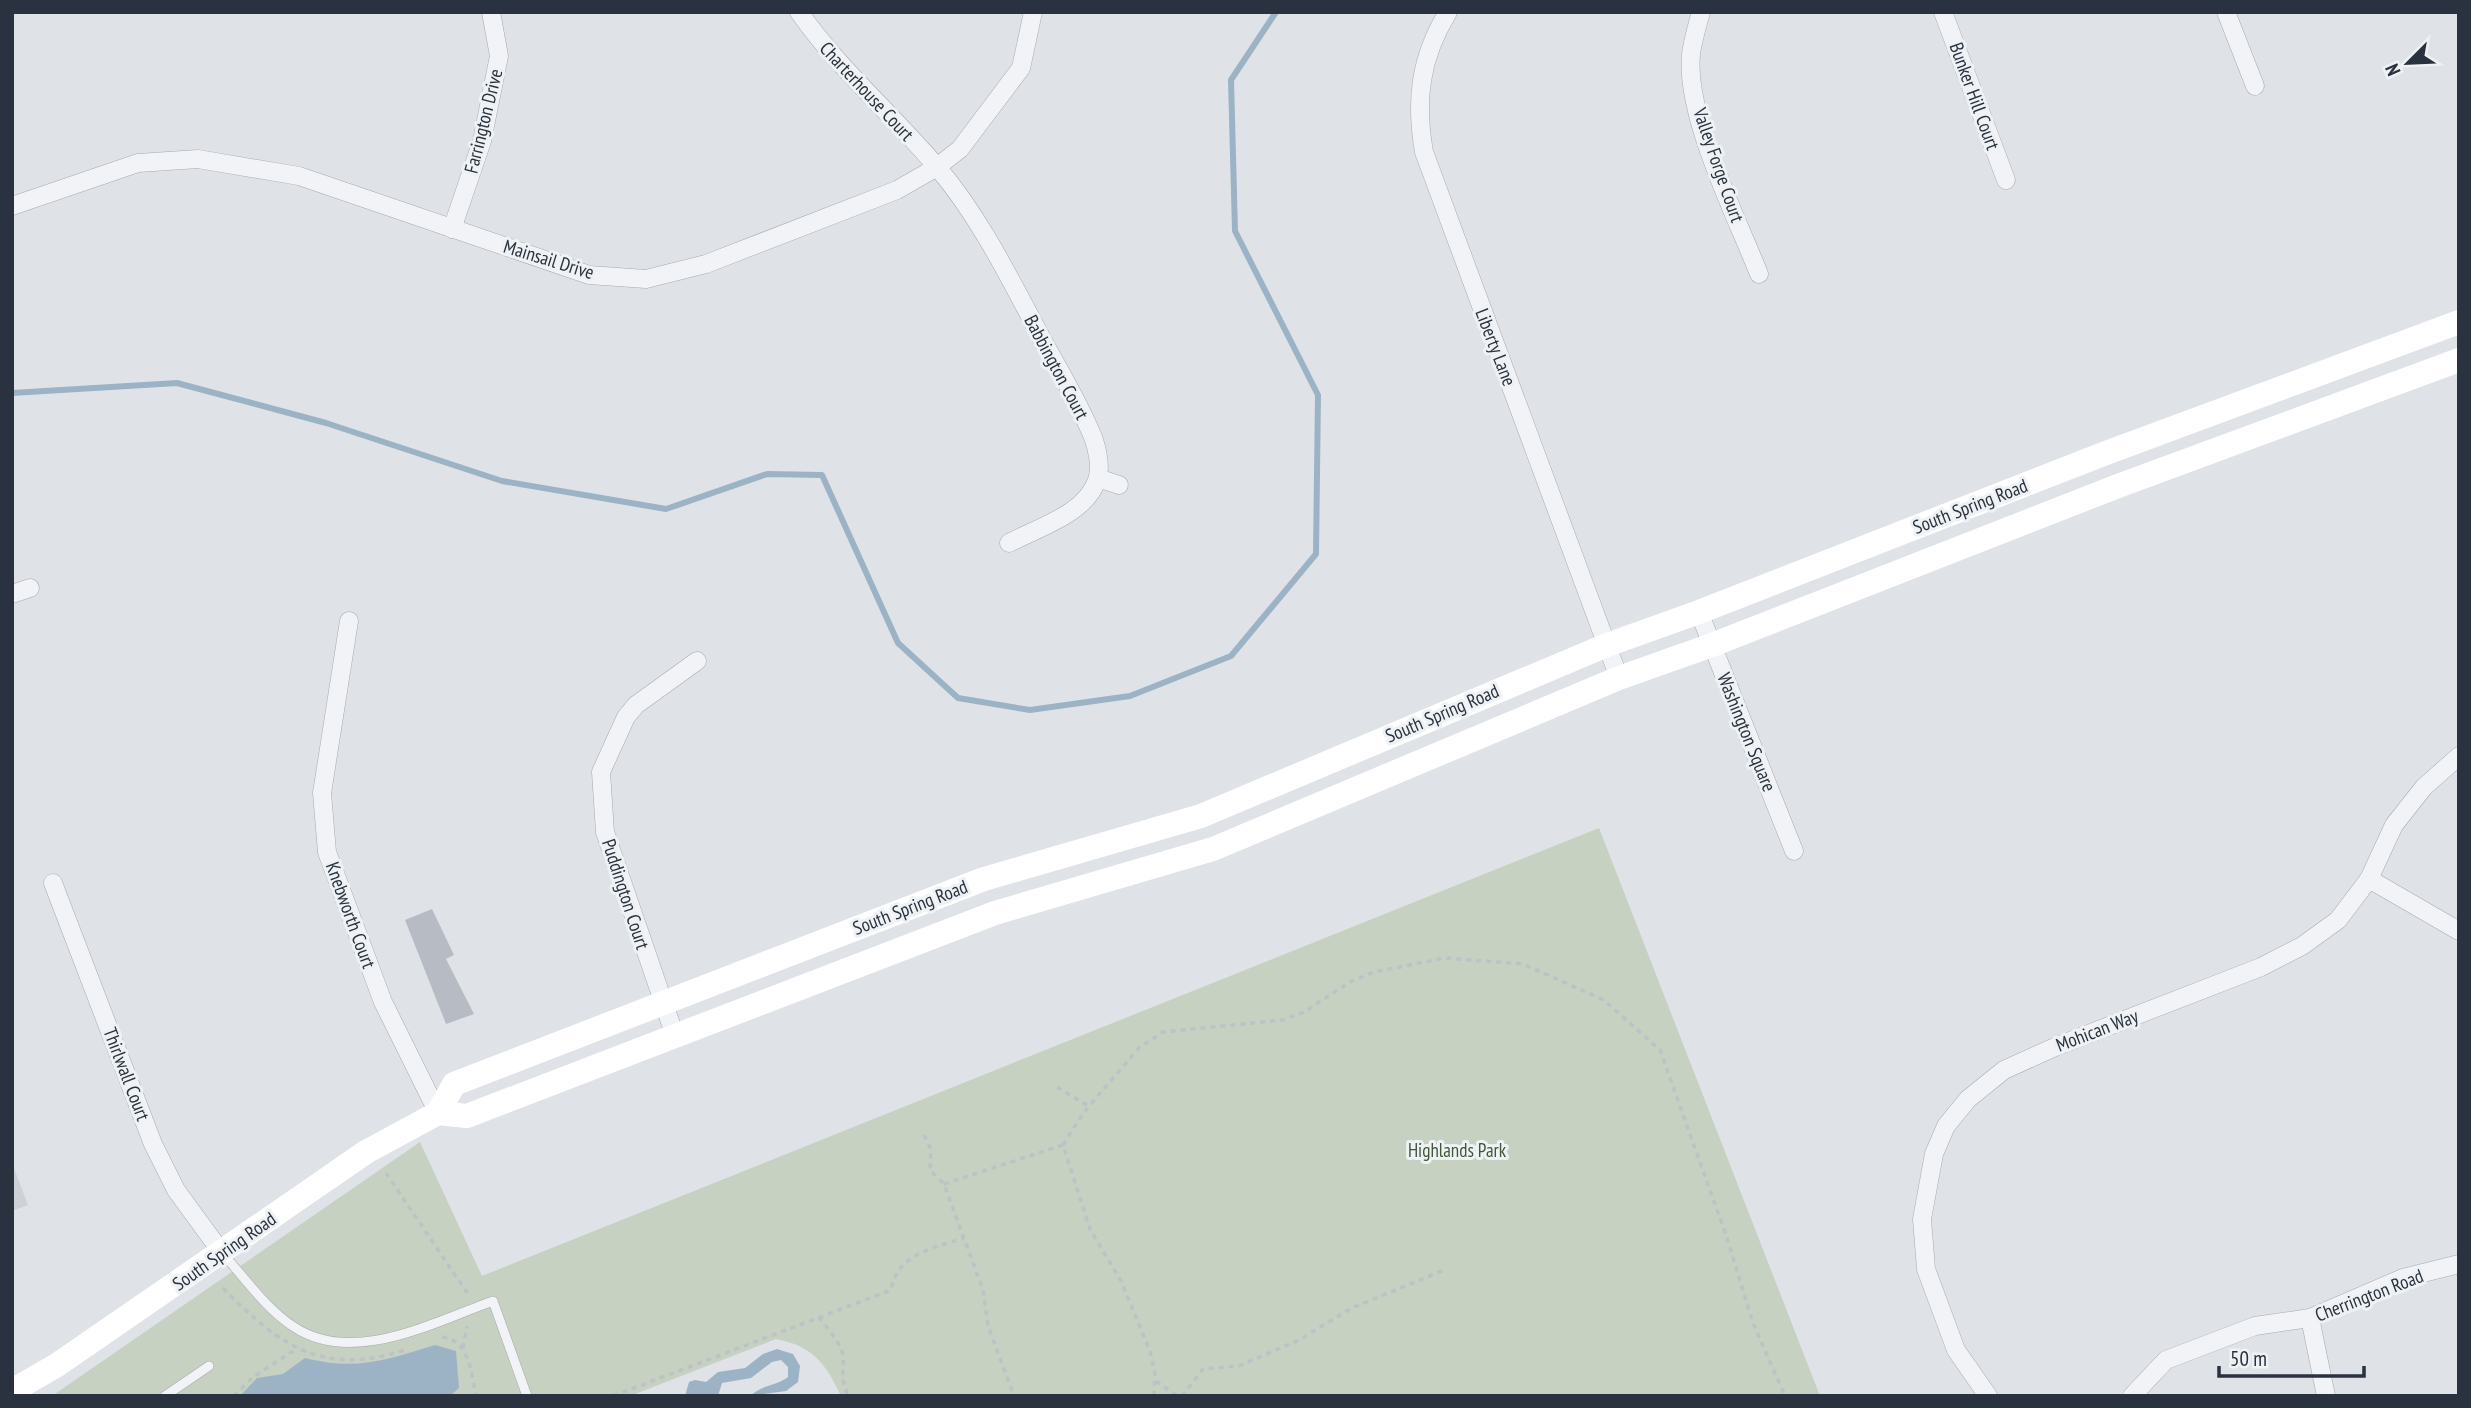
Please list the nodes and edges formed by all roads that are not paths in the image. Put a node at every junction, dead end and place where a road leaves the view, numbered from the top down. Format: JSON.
{"nodes":[{"id":1,"x":491,"y":12,"type":"edge"},
{"id":2,"x":799,"y":12,"type":"edge"},
{"id":3,"x":1033,"y":12,"type":"edge"},
{"id":4,"x":1448,"y":12,"type":"edge"},
{"id":5,"x":1700,"y":12,"type":"edge"},
{"id":6,"x":1943,"y":12,"type":"edge"},
{"id":7,"x":2226,"y":12,"type":"edge"},
{"id":8,"x":2255,"y":86,"type":"dead end"},
{"id":9,"x":937,"y":167,"type":"junction"},
{"id":10,"x":2006,"y":180,"type":"dead end"},
{"id":11,"x":12,"y":206,"type":"edge"},
{"id":12,"x":452,"y":229,"type":"junction"},
{"id":13,"x":1759,"y":274,"type":"dead end"},
{"id":14,"x":2459,"y":322,"type":"edge"},
{"id":15,"x":2459,"y":360,"type":"edge"},
{"id":16,"x":1098,"y":478,"type":"junction"},
{"id":17,"x":1119,"y":485,"type":"dead end"},
{"id":18,"x":1963,"y":509,"type":"junction"},
{"id":19,"x":1977,"y":541,"type":"junction"},
{"id":20,"x":1009,"y":544,"type":"dead end"},
{"id":21,"x":30,"y":588,"type":"dead end"},
{"id":22,"x":12,"y":594,"type":"edge"},
{"id":23,"x":1699,"y":612,"type":"junction"},
{"id":24,"x":349,"y":621,"type":"dead end"},
{"id":25,"x":1607,"y":645,"type":"junction"},
{"id":26,"x":1712,"y":645,"type":"junction"},
{"id":27,"x":697,"y":661,"type":"dead end"},
{"id":28,"x":1619,"y":678,"type":"junction"},
{"id":29,"x":2459,"y":756,"type":"edge"},
{"id":30,"x":1794,"y":851,"type":"dead end"},
{"id":31,"x":2369,"y":879,"type":"junction"},
{"id":32,"x":53,"y":883,"type":"dead end"},
{"id":33,"x":2459,"y":931,"type":"edge"},
{"id":34,"x":663,"y":1002,"type":"junction"},
{"id":35,"x":675,"y":1035,"type":"junction"},
{"id":36,"x":438,"y":1113,"type":"junction"},
{"id":37,"x":222,"y":1252,"type":"junction"},
{"id":38,"x":2459,"y":1264,"type":"edge"},
{"id":39,"x":2310,"y":1318,"type":"junction"},
{"id":40,"x":209,"y":1366,"type":"dead end"},
{"id":41,"x":12,"y":1391,"type":"edge"},
{"id":42,"x":165,"y":1396,"type":"edge"},
{"id":43,"x":527,"y":1396,"type":"edge"},
{"id":44,"x":1988,"y":1396,"type":"edge"},
{"id":45,"x":2132,"y":1396,"type":"edge"},
{"id":46,"x":2326,"y":1396,"type":"edge"}],
"edges":[{"from":1,"to":12,"type":"street","name":"Farrington Drive"},
{"from":2,"to":9,"type":"street","name":"Charterhouse Court"},
{"from":3,"to":9,"type":"street","name":"Mainsail Drive"},
{"from":4,"to":25,"type":"street","name":"Liberty Lane"},
{"from":5,"to":13,"type":"street","name":"Valley Forge Court"},
{"from":6,"to":10,"type":"street","name":"Bunker Hill Court"},
{"from":7,"to":8,"type":"street"},
{"from":9,"to":12,"type":"street","name":"Mainsail Drive"},
{"from":9,"to":16,"type":"street","name":"Babbington Court"},
{"from":11,"to":12,"type":"street","name":"Mainsail Drive"},
{"from":14,"to":18,"type":"main road","name":"South Spring Road"},
{"from":15,"to":19,"type":"main road","name":"South Spring Road"},
{"from":16,"to":17,"type":"street"},
{"from":16,"to":20,"type":"street"},
{"from":18,"to":19,"type":"main road"},
{"from":18,"to":23,"type":"main road","name":"South Spring Road"},
{"from":19,"to":26,"type":"main road","name":"South Spring Road"},
{"from":21,"to":22,"type":"street"},
{"from":23,"to":25,"type":"main road","name":"South Spring Road"},
{"from":23,"to":26,"type":"street","name":"Washington Square"},
{"from":24,"to":36,"type":"street","name":"Knebworth Court"},
{"from":25,"to":28,"type":"street","name":"Liberty Lane"},
{"from":25,"to":34,"type":"main road","name":"South Spring Road"},
{"from":26,"to":28,"type":"main road","name":"South Spring Road"},
{"from":26,"to":30,"type":"street","name":"Washington Square"},
{"from":27,"to":34,"type":"street","name":"Puddington Court"},
{"from":28,"to":35,"type":"main road","name":"South Spring Road"},
{"from":29,"to":31,"type":"street","name":"Mohican Way"},
{"from":31,"to":33,"type":"street"},
{"from":31,"to":44,"type":"street","name":"Mohican Way"},
{"from":32,"to":37,"type":"street","name":"Thirlwall Court"},
{"from":34,"to":35,"type":"street","name":"Puddington Court"},
{"from":34,"to":36,"type":"main road","name":"South Spring Road"},
{"from":35,"to":36,"type":"main road","name":"South Spring Road"},
{"from":36,"to":37,"type":"main road","name":"South Spring Road"},
{"from":37,"to":41,"type":"main road","name":"South Spring Road"},
{"from":37,"to":43,"type":"lane"},
{"from":38,"to":39,"type":"street","name":"Cherrington Road"},
{"from":39,"to":45,"type":"street","name":"Cherrington Road"},
{"from":39,"to":46,"type":"street"},
{"from":40,"to":42,"type":"lane"}]}
